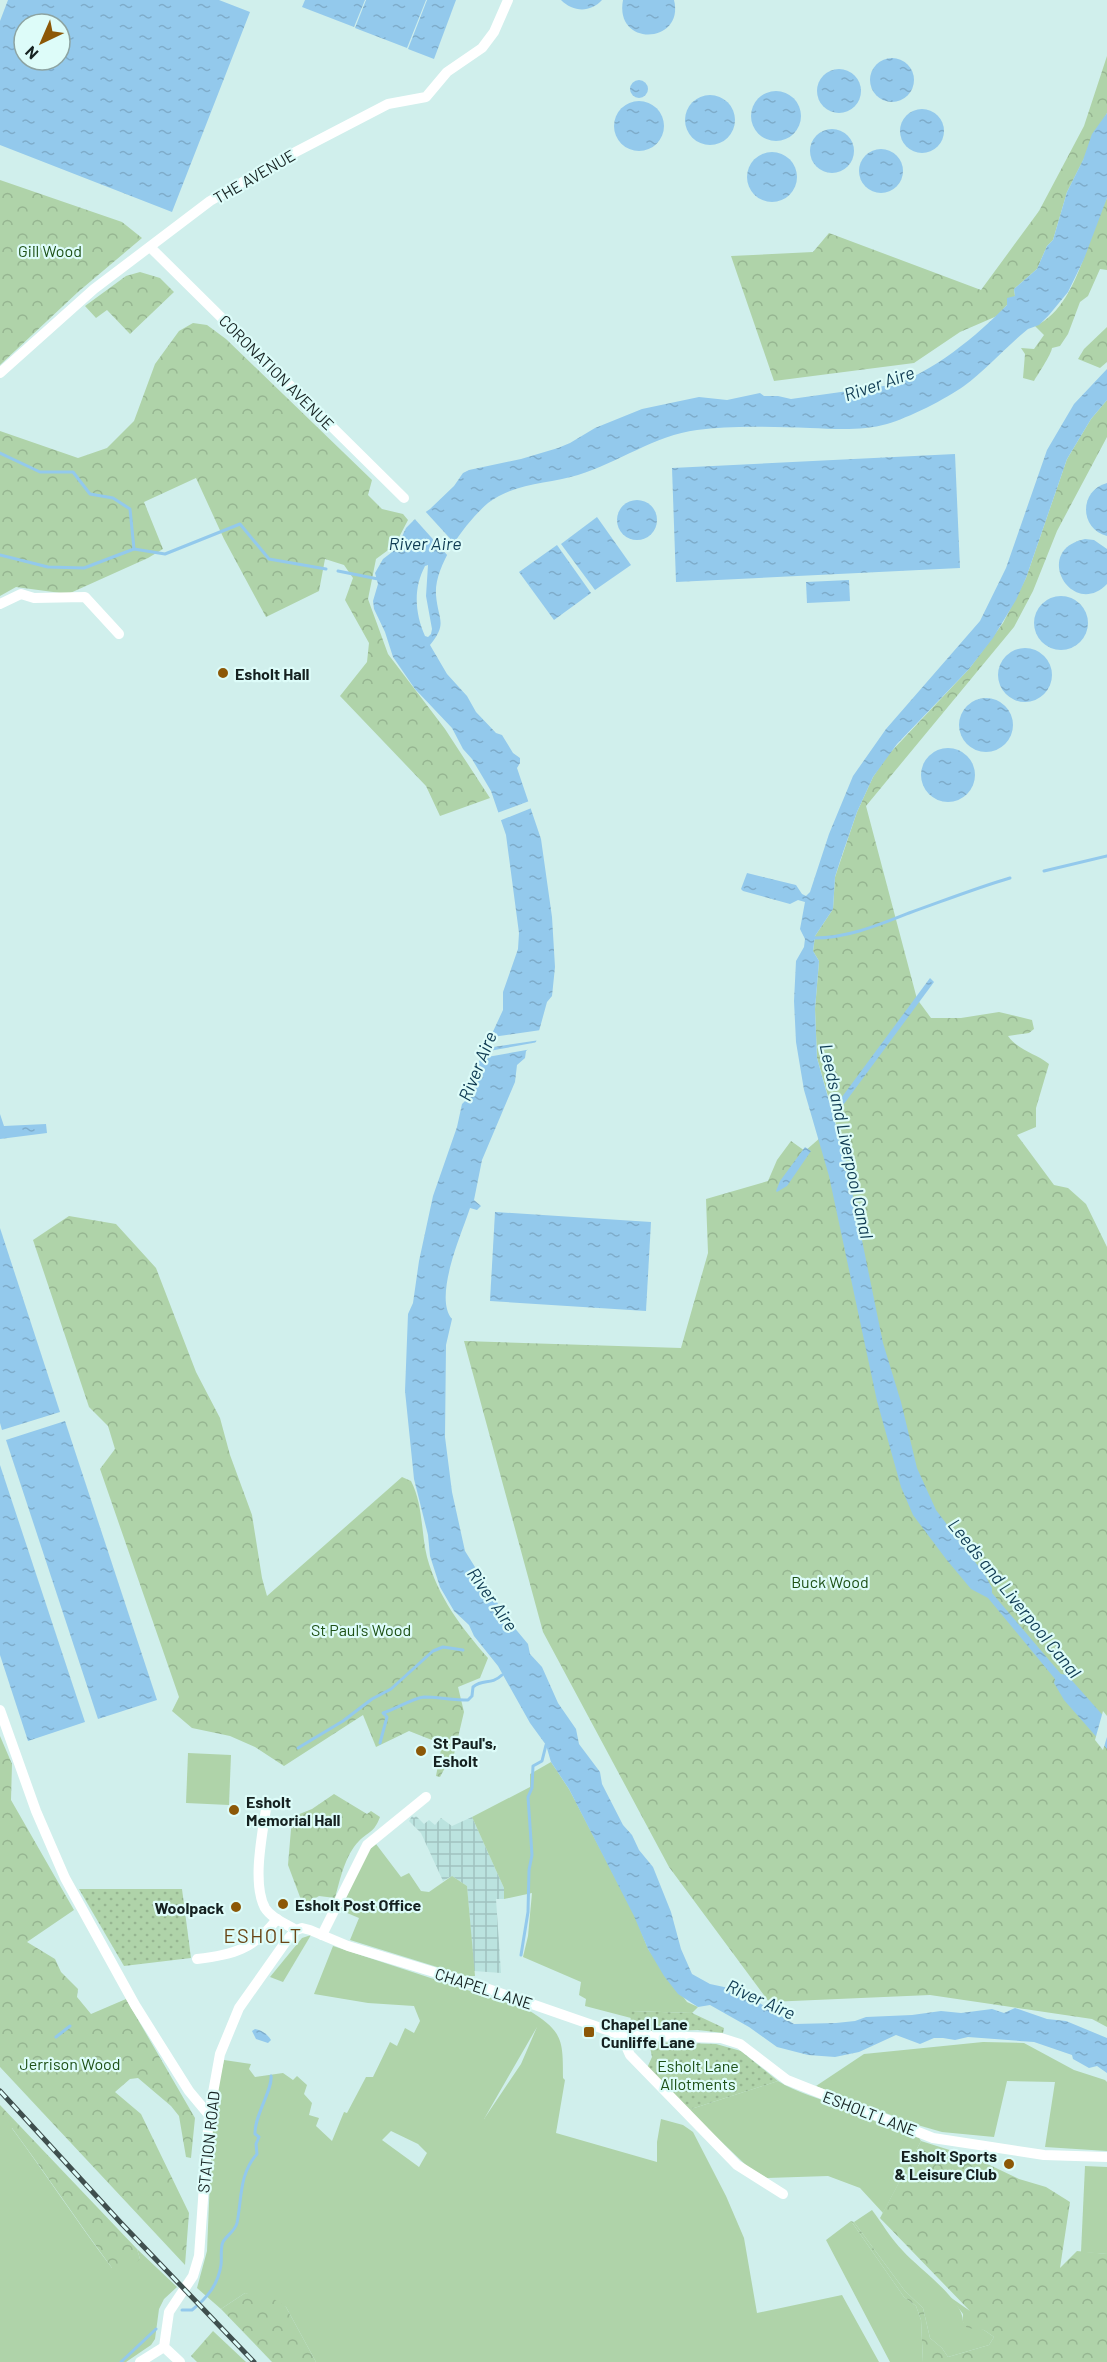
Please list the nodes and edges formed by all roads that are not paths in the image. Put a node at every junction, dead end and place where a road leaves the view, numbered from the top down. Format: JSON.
{"nodes":[{"id":1,"x":508,"y":0,"type":"edge"},
{"id":2,"x":150,"y":248,"type":"junction"},
{"id":3,"x":0,"y":373,"type":"edge"},
{"id":4,"x":404,"y":498,"type":"dead end"},
{"id":5,"x":0,"y":604,"type":"edge"},
{"id":6,"x":119,"y":634,"type":"dead end"},
{"id":7,"x":0,"y":1710,"type":"edge"},
{"id":8,"x":426,"y":1797,"type":"dead end"},
{"id":9,"x":266,"y":1809,"type":"dead end"},
{"id":10,"x":277,"y":1919,"type":"junction"},
{"id":11,"x":296,"y":1930,"type":"junction"},
{"id":12,"x":322,"y":1935,"type":"junction"},
{"id":13,"x":196,"y":1959,"type":"dead end"},
{"id":14,"x":621,"y":2035,"type":"junction"},
{"id":15,"x":647,"y":2036,"type":"joint"},
{"id":16,"x":208,"y":2115,"type":"junction"},
{"id":17,"x":1107,"y":2157,"type":"edge"},
{"id":18,"x":783,"y":2194,"type":"dead end"},
{"id":19,"x":164,"y":2347,"type":"junction"},
{"id":20,"x":140,"y":2362,"type":"edge"},
{"id":21,"x":180,"y":2362,"type":"edge"}],
"edges":[{"from":1,"to":2,"type":"street","name":"THE AVENUE"},
{"from":2,"to":3,"type":"street","name":"THE AVENUE"},
{"from":2,"to":4,"type":"street","name":"CORONATION AVENUE"},
{"from":5,"to":6,"type":"street"},
{"from":7,"to":16,"type":"street"},
{"from":8,"to":12,"type":"street"},
{"from":9,"to":10,"type":"street"},
{"from":10,"to":11,"type":"street","name":"CHAPEL LANE"},
{"from":10,"to":13,"type":"street"},
{"from":11,"to":12,"type":"street","name":"CHAPEL LANE"},
{"from":11,"to":16,"type":"street","name":"STATION ROAD"},
{"from":12,"to":14,"type":"street","name":"CHAPEL LANE"},
{"from":14,"to":15,"type":"street","name":"CHAPEL LANE"},
{"from":14,"to":18,"type":"street"},
{"from":15,"to":17,"type":"street","name":"ESHOLT LANE"},
{"from":16,"to":19,"type":"street","name":"STATION ROAD"},
{"from":19,"to":20,"type":"street"},
{"from":19,"to":21,"type":"street"}]}
